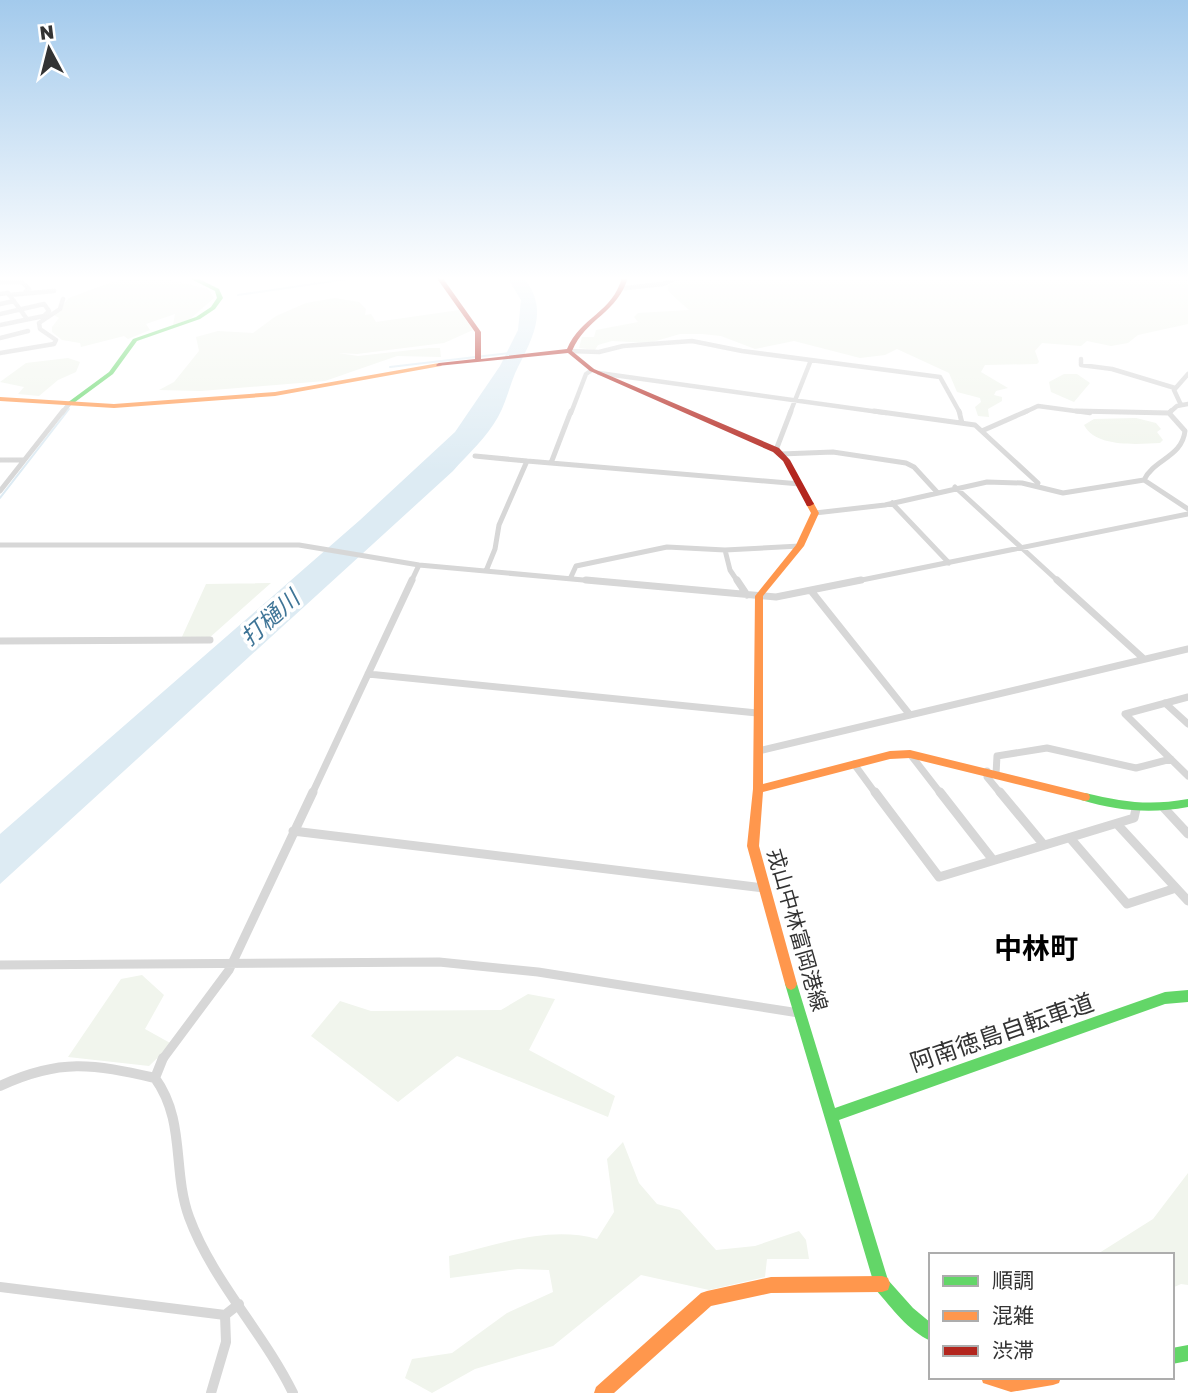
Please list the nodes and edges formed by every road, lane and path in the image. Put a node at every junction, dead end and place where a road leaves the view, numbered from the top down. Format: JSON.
{"nodes":[{"id":1,"x":55,"y":342,"type":"edge"},
{"id":2,"x":134,"y":342,"type":"edge"},
{"id":3,"x":478,"y":342,"type":"edge"},
{"id":4,"x":571,"y":342,"type":"edge"},
{"id":5,"x":678,"y":342,"type":"edge"},
{"id":6,"x":697,"y":342,"type":"edge"},
{"id":7,"x":569,"y":351,"type":"junction"},
{"id":8,"x":0,"y":353,"type":"edge"},
{"id":9,"x":1081,"y":359,"type":"dead end"},
{"id":10,"x":811,"y":360,"type":"junction"},
{"id":11,"x":478,"y":361,"type":"junction"},
{"id":12,"x":595,"y":371,"type":"junction"},
{"id":13,"x":1188,"y":374,"type":"edge"},
{"id":14,"x":1175,"y":388,"type":"junction"},
{"id":15,"x":0,"y":399,"type":"edge"},
{"id":16,"x":797,"y":400,"type":"junction"},
{"id":17,"x":69,"y":404,"type":"junction"},
{"id":18,"x":1185,"y":404,"type":"edge"},
{"id":19,"x":1170,"y":413,"type":"junction"},
{"id":20,"x":962,"y":423,"type":"junction"},
{"id":21,"x":984,"y":429,"type":"junction"},
{"id":22,"x":778,"y":452,"type":"junction"},
{"id":23,"x":475,"y":456,"type":"dead end"},
{"id":24,"x":0,"y":460,"type":"edge"},
{"id":25,"x":24,"y":460,"type":"junction"},
{"id":26,"x":527,"y":461,"type":"junction"},
{"id":27,"x":551,"y":463,"type":"junction"},
{"id":28,"x":1144,"y":480,"type":"junction"},
{"id":29,"x":800,"y":484,"type":"junction"},
{"id":30,"x":1037,"y":486,"type":"junction"},
{"id":31,"x":955,"y":487,"type":"junction"},
{"id":32,"x":0,"y":491,"type":"edge"},
{"id":33,"x":936,"y":491,"type":"junction"},
{"id":34,"x":892,"y":503,"type":"junction"},
{"id":35,"x":1188,"y":509,"type":"edge"},
{"id":36,"x":815,"y":513,"type":"junction"},
{"id":37,"x":1188,"y":514,"type":"edge"},
{"id":38,"x":0,"y":545,"type":"edge"},
{"id":39,"x":800,"y":546,"type":"junction"},
{"id":40,"x":1023,"y":548,"type":"junction"},
{"id":41,"x":725,"y":550,"type":"junction"},
{"id":42,"x":949,"y":563,"type":"junction"},
{"id":43,"x":419,"y":565,"type":"junction"},
{"id":44,"x":486,"y":571,"type":"junction"},
{"id":45,"x":570,"y":579,"type":"junction"},
{"id":46,"x":812,"y":592,"type":"junction"},
{"id":47,"x":747,"y":595,"type":"junction"},
{"id":48,"x":759,"y":596,"type":"junction"},
{"id":49,"x":210,"y":640,"type":"dead end"},
{"id":50,"x":0,"y":641,"type":"edge"},
{"id":51,"x":1188,"y":649,"type":"edge"},
{"id":52,"x":1144,"y":659,"type":"junction"},
{"id":53,"x":368,"y":674,"type":"junction"},
{"id":54,"x":1188,"y":697,"type":"edge"},
{"id":55,"x":1165,"y":703,"type":"junction"},
{"id":56,"x":757,"y":713,"type":"junction"},
{"id":57,"x":910,"y":715,"type":"junction"},
{"id":58,"x":1188,"y":724,"type":"edge"},
{"id":59,"x":758,"y":751,"type":"junction"},
{"id":60,"x":909,"y":754,"type":"junction"},
{"id":61,"x":1171,"y":759,"type":"junction"},
{"id":62,"x":854,"y":764,"type":"junction"},
{"id":63,"x":992,"y":773,"type":"junction"},
{"id":64,"x":1188,"y":776,"type":"edge"},
{"id":65,"x":758,"y":789,"type":"junction"},
{"id":66,"x":1188,"y":803,"type":"edge"},
{"id":67,"x":1164,"y":808,"type":"junction"},
{"id":68,"x":1136,"y":809,"type":"junction"},
{"id":69,"x":1117,"y":824,"type":"junction"},
{"id":70,"x":293,"y":831,"type":"junction"},
{"id":71,"x":1188,"y":834,"type":"edge"},
{"id":72,"x":1070,"y":838,"type":"junction"},
{"id":73,"x":1044,"y":845,"type":"junction"},
{"id":74,"x":993,"y":860,"type":"junction"},
{"id":75,"x":764,"y":888,"type":"junction"},
{"id":76,"x":1176,"y":888,"type":"junction"},
{"id":77,"x":1188,"y":901,"type":"edge"},
{"id":78,"x":232,"y":964,"type":"junction"},
{"id":79,"x":0,"y":965,"type":"edge"},
{"id":80,"x":1188,"y":996,"type":"edge"},
{"id":81,"x":799,"y":1013,"type":"junction"},
{"id":82,"x":155,"y":1078,"type":"junction"},
{"id":83,"x":0,"y":1086,"type":"edge"},
{"id":84,"x":832,"y":1116,"type":"junction"},
{"id":85,"x":882,"y":1284,"type":"junction"},
{"id":86,"x":0,"y":1287,"type":"edge"},
{"id":87,"x":239,"y":1304,"type":"junction"},
{"id":88,"x":225,"y":1315,"type":"junction"},
{"id":89,"x":929,"y":1330,"type":"edge"},
{"id":90,"x":993,"y":1379,"type":"edge"},
{"id":91,"x":1046,"y":1379,"type":"edge"},
{"id":92,"x":1013,"y":1389,"type":"edge"},
{"id":93,"x":211,"y":1393,"type":"edge"},
{"id":94,"x":293,"y":1393,"type":"edge"},
{"id":95,"x":602,"y":1393,"type":"edge"}],
"edges":[{"from":1,"to":8,"type":"street"},
{"from":2,"to":17,"type":"main road"},
{"from":3,"to":11,"type":"main road"},
{"from":4,"to":7,"type":"main road"},
{"from":5,"to":7,"type":"street"},
{"from":6,"to":10,"type":"street"},
{"from":7,"to":11,"type":"main road"},
{"from":7,"to":12,"type":"main road"},
{"from":9,"to":14,"type":"street"},
{"from":10,"to":16,"type":"street"},
{"from":10,"to":20,"type":"street"},
{"from":11,"to":17,"type":"main road"},
{"from":12,"to":16,"type":"street"},
{"from":12,"to":22,"type":"main road"},
{"from":12,"to":27,"type":"street"},
{"from":13,"to":14,"type":"street"},
{"from":14,"to":18,"type":"street"},
{"from":15,"to":17,"type":"main road"},
{"from":16,"to":20,"type":"street"},
{"from":16,"to":22,"type":"street"},
{"from":17,"to":25,"type":"street"},
{"from":18,"to":19,"type":"street"},
{"from":19,"to":21,"type":"street"},
{"from":19,"to":28,"type":"street"},
{"from":20,"to":21,"type":"street"},
{"from":21,"to":30,"type":"street"},
{"from":22,"to":29,"type":"main road"},
{"from":22,"to":33,"type":"street"},
{"from":23,"to":26,"type":"street"},
{"from":24,"to":25,"type":"street"},
{"from":25,"to":32,"type":"street"},
{"from":26,"to":27,"type":"street"},
{"from":26,"to":44,"type":"street"},
{"from":27,"to":29,"type":"street"},
{"from":28,"to":30,"type":"street"},
{"from":28,"to":35,"type":"street"},
{"from":29,"to":36,"type":"main road"},
{"from":30,"to":31,"type":"street"},
{"from":31,"to":33,"type":"street"},
{"from":31,"to":40,"type":"street"},
{"from":33,"to":34,"type":"street"},
{"from":34,"to":36,"type":"street"},
{"from":34,"to":42,"type":"street"},
{"from":36,"to":39,"type":"main road"},
{"from":37,"to":40,"type":"street"},
{"from":38,"to":43,"type":"street"},
{"from":39,"to":41,"type":"street"},
{"from":39,"to":48,"type":"main road"},
{"from":40,"to":42,"type":"street"},
{"from":40,"to":52,"type":"street"},
{"from":41,"to":45,"type":"street"},
{"from":41,"to":47,"type":"street"},
{"from":42,"to":46,"type":"street"},
{"from":43,"to":44,"type":"street"},
{"from":43,"to":53,"type":"street"},
{"from":44,"to":45,"type":"street"},
{"from":45,"to":47,"type":"street"},
{"from":46,"to":48,"type":"street"},
{"from":46,"to":57,"type":"street"},
{"from":47,"to":48,"type":"street"},
{"from":48,"to":56,"type":"main road","name":"戎山中林富岡港線"},
{"from":49,"to":50,"type":"street"},
{"from":51,"to":52,"type":"street"},
{"from":52,"to":57,"type":"street"},
{"from":53,"to":56,"type":"street"},
{"from":53,"to":70,"type":"street"},
{"from":54,"to":55,"type":"street"},
{"from":55,"to":58,"type":"street"},
{"from":55,"to":61,"type":"street"},
{"from":56,"to":59,"type":"main road","name":"戎山中林富岡港線"},
{"from":57,"to":59,"type":"street"},
{"from":59,"to":65,"type":"main road","name":"戎山中林富岡港線"},
{"from":60,"to":62,"type":"main road"},
{"from":60,"to":63,"type":"main road"},
{"from":60,"to":74,"type":"street"},
{"from":61,"to":63,"type":"street"},
{"from":61,"to":64,"type":"street"},
{"from":62,"to":65,"type":"main road"},
{"from":62,"to":74,"type":"street"},
{"from":63,"to":68,"type":"main road"},
{"from":63,"to":73,"type":"street"},
{"from":65,"to":75,"type":"main road","name":"戎山中林富岡港線"},
{"from":66,"to":67,"type":"main road"},
{"from":67,"to":68,"type":"main road"},
{"from":67,"to":71,"type":"street"},
{"from":68,"to":69,"type":"street"},
{"from":69,"to":72,"type":"street"},
{"from":69,"to":76,"type":"street"},
{"from":70,"to":75,"type":"street"},
{"from":70,"to":78,"type":"street"},
{"from":72,"to":73,"type":"street"},
{"from":72,"to":76,"type":"street"},
{"from":73,"to":74,"type":"street"},
{"from":75,"to":81,"type":"main road","name":"戎山中林富岡港線"},
{"from":76,"to":77,"type":"street"},
{"from":78,"to":79,"type":"street"},
{"from":78,"to":81,"type":"street"},
{"from":78,"to":82,"type":"street"},
{"from":80,"to":84,"type":"main road","name":"阿南徳島自転車道"},
{"from":81,"to":84,"type":"main road","name":"戎山中林富岡港線"},
{"from":82,"to":83,"type":"street"},
{"from":82,"to":87,"type":"street"},
{"from":84,"to":85,"type":"main road","name":"戎山中林富岡港線"},
{"from":85,"to":89,"type":"main road"},
{"from":85,"to":95,"type":"main road"},
{"from":86,"to":88,"type":"street"},
{"from":87,"to":88,"type":"street"},
{"from":87,"to":94,"type":"street"},
{"from":88,"to":93,"type":"street"},
{"from":90,"to":92,"type":"main road"},
{"from":91,"to":92,"type":"main road"}]}
